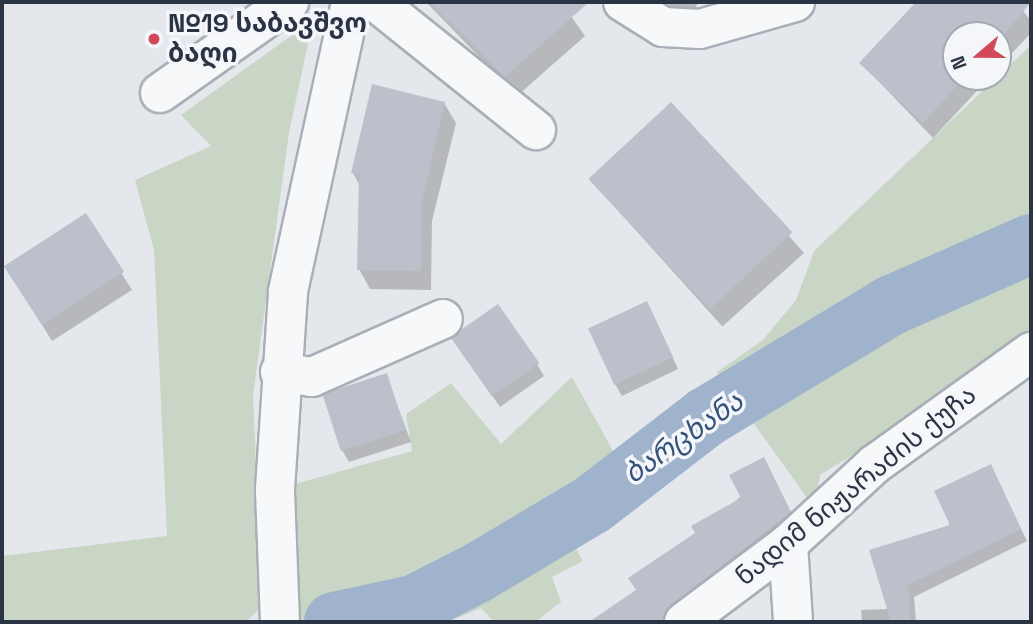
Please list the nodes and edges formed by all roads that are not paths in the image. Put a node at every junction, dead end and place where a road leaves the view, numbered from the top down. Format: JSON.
{"nodes":[{"id":1,"x":289,"y":2,"type":"edge"},
{"id":2,"x":351,"y":2,"type":"edge"},
{"id":3,"x":376,"y":2,"type":"edge"},
{"id":4,"x":623,"y":2,"type":"edge"},
{"id":5,"x":795,"y":2,"type":"edge"},
{"id":6,"x":160,"y":93,"type":"dead end"},
{"id":7,"x":536,"y":130,"type":"dead end"},
{"id":8,"x":443,"y":319,"type":"dead end"},
{"id":9,"x":1031,"y":352,"type":"edge"},
{"id":10,"x":280,"y":372,"type":"junction"},
{"id":11,"x":788,"y":544,"type":"junction"},
{"id":12,"x":279,"y":606,"type":"edge"},
{"id":13,"x":684,"y":622,"type":"edge"},
{"id":14,"x":793,"y":622,"type":"edge"}],
"edges":[{"from":1,"to":6,"type":"street"},
{"from":2,"to":10,"type":"street"},
{"from":3,"to":7,"type":"street"},
{"from":4,"to":5,"type":"street"},
{"from":8,"to":10,"type":"street"},
{"from":9,"to":11,"type":"street","name":"ნადიმ ნიჟარაძის ქუჩა"},
{"from":10,"to":12,"type":"street"},
{"from":11,"to":13,"type":"street","name":"ნადიმ ნიჟარაძის ქუჩა"},
{"from":11,"to":14,"type":"street"}]}
